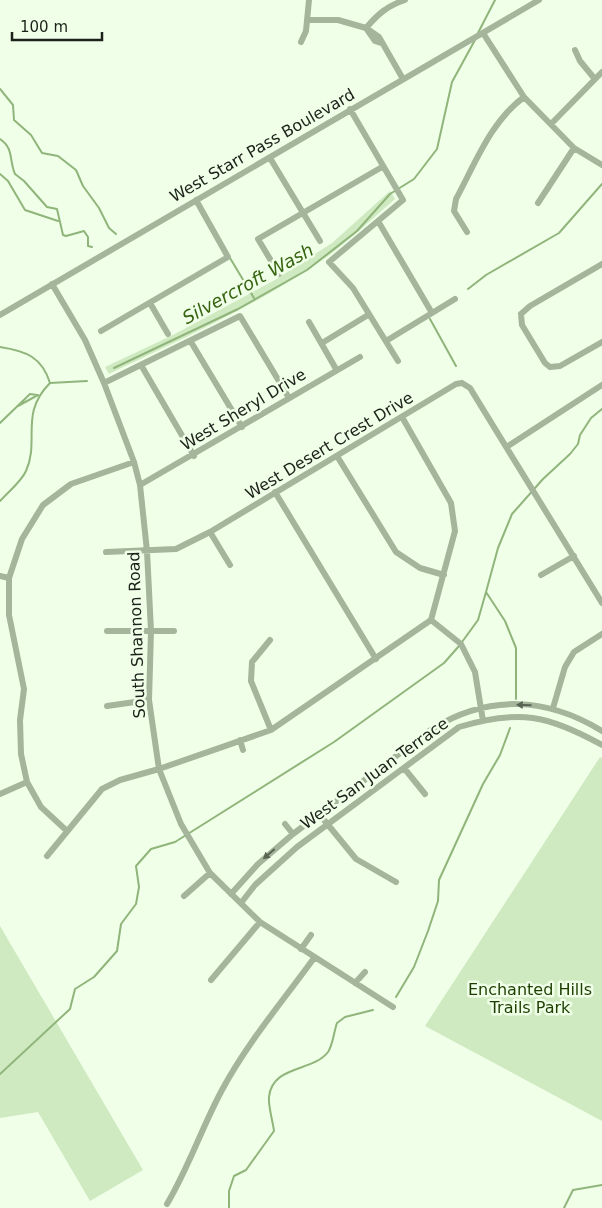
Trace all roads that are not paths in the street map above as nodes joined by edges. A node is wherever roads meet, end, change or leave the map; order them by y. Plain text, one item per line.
1 (309, 0) edge
2 (405, 0) edge
3 (540, 0) edge
4 (307, 20) junction
5 (366, 28) junction
6 (483, 32) junction
7 (301, 42) dead end
8 (575, 50) dead end
9 (602, 72) edge
10 (594, 78) junction
11 (403, 79) junction
12 (524, 97) junction
13 (350, 109) junction
14 (552, 123) junction
15 (574, 148) junction
16 (270, 158) junction
17 (602, 165) edge
18 (382, 167) junction
19 (196, 200) junction
20 (538, 203) dead end
21 (303, 213) junction
22 (378, 221) junction
23 (467, 232) dead end
24 (320, 241) dead end
25 (602, 264) edge
26 (279, 274) dead end
27 (52, 284) junction
28 (455, 300) dead end
29 (150, 303) junction
30 (432, 313) junction
31 (0, 315) edge
32 (368, 315) junction
33 (309, 322) dead end
34 (101, 331) dead end
35 (168, 334) dead end
36 (386, 341) junction
37 (191, 342) junction
38 (602, 342) edge
39 (322, 343) junction
40 (360, 357) dead end
41 (398, 361) dead end
42 (141, 365) junction
43 (336, 369) junction
44 (104, 383) junction
45 (602, 385) edge
46 (290, 398) junction
47 (402, 417) junction
48 (242, 427) junction
49 (508, 446) junction
50 (194, 456) junction
51 (337, 456) junction
52 (134, 462) junction
53 (140, 485) junction
54 (275, 492) junction
55 (210, 532) junction
56 (147, 551) junction
57 (106, 552) dead end
58 (574, 556) junction
59 (230, 565) dead end
60 (444, 575) junction
61 (541, 575) dead end
62 (0, 576) edge
63 (9, 578) junction
64 (602, 603) edge
65 (431, 620) junction
66 (107, 630) dead end
67 (151, 631) junction
68 (174, 631) dead end
69 (602, 634) edge
70 (270, 640) dead end
71 (376, 659) junction
72 (149, 700) junction
73 (107, 706) dead end
74 (482, 707) junction
75 (553, 708) junction
76 (483, 721) junction
77 (271, 730) junction
78 (602, 731) edge
79 (240, 740) junction
80 (602, 745) edge
81 (243, 750) dead end
82 (404, 768) junction
83 (159, 769) junction
84 (27, 782) junction
85 (0, 794) edge
86 (425, 794) dead end
87 (320, 815) junction
88 (285, 824) dead end
89 (328, 825) junction
90 (67, 831) junction
91 (293, 834) junction
92 (47, 856) dead end
93 (210, 873) junction
94 (396, 882) dead end
95 (231, 894) junction
96 (184, 896) dead end
97 (240, 903) junction
98 (260, 922) junction
99 (311, 935) dead end
100 (301, 949) junction
101 (314, 958) junction
102 (365, 972) dead end
103 (212, 980) dead end
104 (355, 983) junction
105 (393, 1007) dead end
106 (167, 1204) dead end

1 - 4 street
2 - 5 street
3 - 6 street, West Starr Pass Boulevard
4 - 5 street
4 - 7 street
5 - 11 street
6 - 11 street, West Starr Pass Boulevard
6 - 12 street
8 - 10 street
9 - 10 street
10 - 14 street
11 - 13 street, West Starr Pass Boulevard
12 - 14 street
12 - 23 street
13 - 16 street, West Starr Pass Boulevard
13 - 18 street
14 - 15 street
15 - 17 street
15 - 20 street
16 - 19 street, West Starr Pass Boulevard
16 - 21 street
18 - 21 street
18 - 22 street
19 - 27 street, West Starr Pass Boulevard
19 - 29 street
21 - 24 street
21 - 26 street
22 - 30 street
22 - 32 street
25 - 38 street
27 - 31 street, West Starr Pass Boulevard
27 - 44 street, South Shannon Road
28 - 30 street
29 - 34 street
29 - 35 street
30 - 36 street
32 - 36 street
32 - 39 street
33 - 39 street
36 - 41 street
37 - 42 street
37 - 46 street
37 - 48 street
39 - 43 street
40 - 43 street, West Sheryl Drive
42 - 44 street
42 - 50 street
43 - 46 street, West Sheryl Drive
44 - 52 street, South Shannon Road
45 - 49 street
46 - 48 street, West Sheryl Drive
47 - 49 street, West Desert Crest Drive
47 - 51 street, West Desert Crest Drive
47 - 60 street
48 - 50 street, West Sheryl Drive
49 - 58 street
50 - 53 street, West Sheryl Drive
51 - 54 street, West Desert Crest Drive
51 - 60 street
52 - 53 street, South Shannon Road
52 - 63 street
53 - 56 street, South Shannon Road
54 - 55 street, West Desert Crest Drive
54 - 71 street
55 - 56 street, West Desert Crest Drive
55 - 59 street
56 - 57 street, West Desert Crest Drive
56 - 67 street, South Shannon Road
58 - 61 street
58 - 64 street
60 - 65 street
62 - 63 street
63 - 84 street
65 - 71 street
65 - 74 street
66 - 67 street
67 - 68 street
67 - 72 street, South Shannon Road
69 - 75 street
70 - 77 street
71 - 77 street
72 - 73 street
72 - 83 street, South Shannon Road
75 -> 74 street, West San Juan Terrace
74 - 76 street
74 - 87 street, West San Juan Terrace
75 - 78 street, West San Juan Terrace
76 - 80 street, West San Juan Terrace
76 - 82 street, West San Juan Terrace
77 - 79 street
79 - 81 street
79 - 83 street
82 - 86 street
82 - 89 street, West San Juan Terrace
83 - 90 street
83 - 93 street, South Shannon Road
84 - 85 street
84 - 90 street
87 - 89 street
87 - 91 street, West San Juan Terrace
88 - 91 street, West San Juan Terrace
89 - 94 street
89 - 97 street, West San Juan Terrace
90 - 92 street
91 -> 95 street, West San Juan Terrace
93 - 95 street, South Shannon Road
93 - 96 street
95 - 97 street, South Shannon Road
97 - 98 street, South Shannon Road
98 - 100 street, South Shannon Road
98 - 103 street
99 - 100 street
100 - 101 street, South Shannon Road
101 - 104 street, South Shannon Road
101 - 106 street
102 - 104 street
104 - 105 street, South Shannon Road

